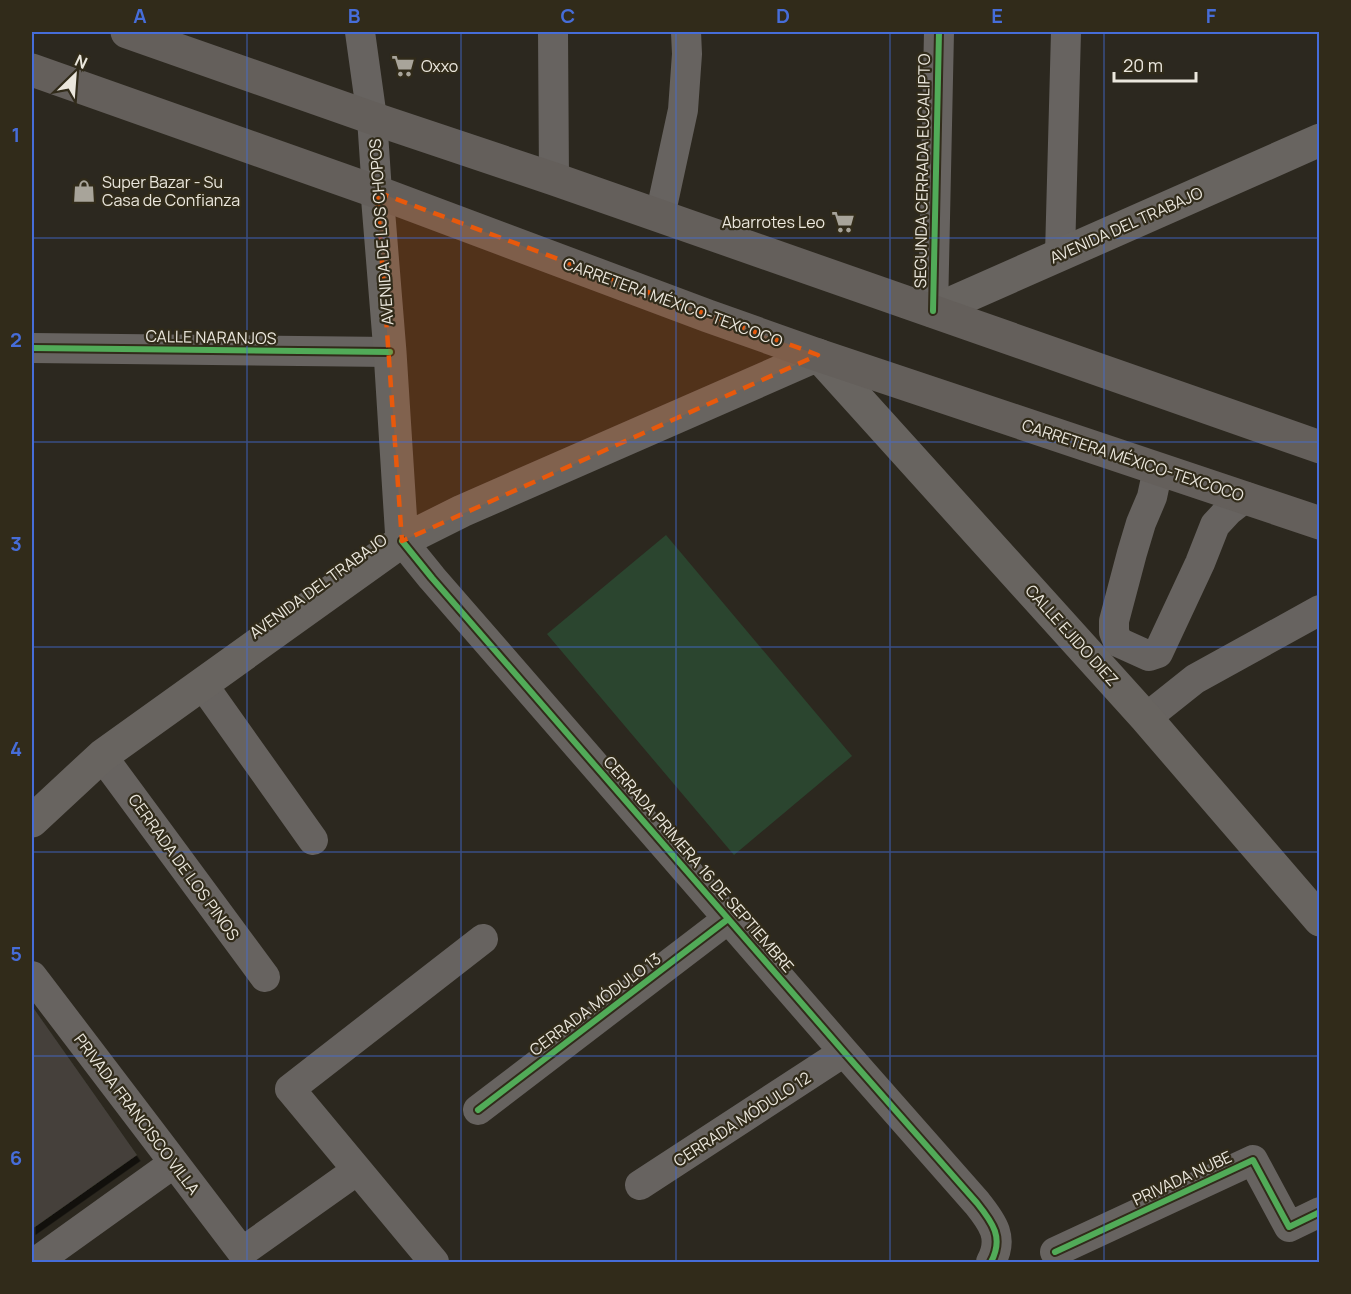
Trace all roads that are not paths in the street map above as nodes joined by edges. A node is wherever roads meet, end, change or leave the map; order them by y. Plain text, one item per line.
1 (127, 32) edge
2 (360, 32) edge
3 (553, 32) edge
4 (686, 32) edge
5 (939, 32) edge
6 (1066, 32) edge
7 (32, 70) edge
8 (372, 118) junction
9 (1320, 140) edge
10 (554, 179) junction
11 (377, 192) junction
12 (660, 216) junction
13 (1060, 254) junction
14 (933, 311) junction
15 (32, 348) edge
16 (390, 352) junction
17 (818, 355) junction
18 (1320, 447) edge
19 (1158, 469) junction
20 (1246, 497) junction
21 (1320, 523) edge
22 (402, 541) junction
23 (1320, 610) edge
24 (203, 685) junction
25 (1146, 718) junction
26 (102, 756) junction
27 (32, 821) edge
28 (313, 840) dead end
29 (728, 919) junction
30 (1320, 920) edge
31 (483, 939) dead end
32 (32, 976) edge
33 (265, 977) dead end
34 (844, 1052) junction
35 (478, 1110) dead end
36 (174, 1163) junction
37 (356, 1171) junction
38 (640, 1185) dead end
39 (1320, 1212) edge
40 (1055, 1252) dead end
41 (36, 1263) edge
42 (434, 1263) edge
43 (991, 1263) edge

1 - 8 highway
2 - 8 street, AVENIDA DE LOS CHOPOS
3 - 10 street
4 - 12 street
5 - 14 street, SEGUNDA CERRADA EUCALIPTO
6 - 13 street
7 - 11 highway, CARRETERA MÉXICO-TEXCOCO
8 - 10 highway
8 - 11 street, AVENIDA DE LOS CHOPOS
9 - 13 main road, AVENIDA DEL TRABAJO
10 - 12 highway
11 - 16 main road, AVENIDA DE LOS CHOPOS
11 - 17 highway, CARRETERA MÉXICO-TEXCOCO
12 - 14 highway
13 - 14 main road, AVENIDA DEL TRABAJO
14 - 18 highway
15 - 16 street, CALLE NARANJOS
16 - 22 main road, AVENIDA DE LOS CHOPOS
17 - 19 highway, CARRETERA MÉXICO-TEXCOCO
17 - 22 main road, AVENIDA DEL TRABAJO
17 - 25 main road, CALLE EJIDO DIEZ
19 - 20 highway, CARRETERA MÉXICO-TEXCOCO
19 - 20 street
20 - 21 highway, CARRETERA MÉXICO-TEXCOCO
22 - 24 main road, AVENIDA DEL TRABAJO
22 - 29 street, CERRADA PRIMERA 16 DE SEPTIEMBRE
23 - 25 street
24 - 26 main road, AVENIDA DEL TRABAJO
24 - 28 street
25 - 30 main road, CALLE EJIDO DIEZ
26 - 27 main road, AVENIDA DEL TRABAJO
26 - 33 street, CERRADA DE LOS PINOS
29 - 34 street, CERRADA PRIMERA 16 DE SEPTIEMBRE
29 - 35 street, CERRADA MÓDULO 13
31 - 37 street
32 - 36 street, PRIVADA FRANCISCO VILLA
34 - 38 street, CERRADA MÓDULO 12
34 - 43 street, CERRADA PRIMERA 16 DE SEPTIEMBRE
36 - 37 street, PRIVADA FRANCISCO VILLA
36 - 41 street
37 - 42 street
39 - 40 street, PRIVADA NUBE

